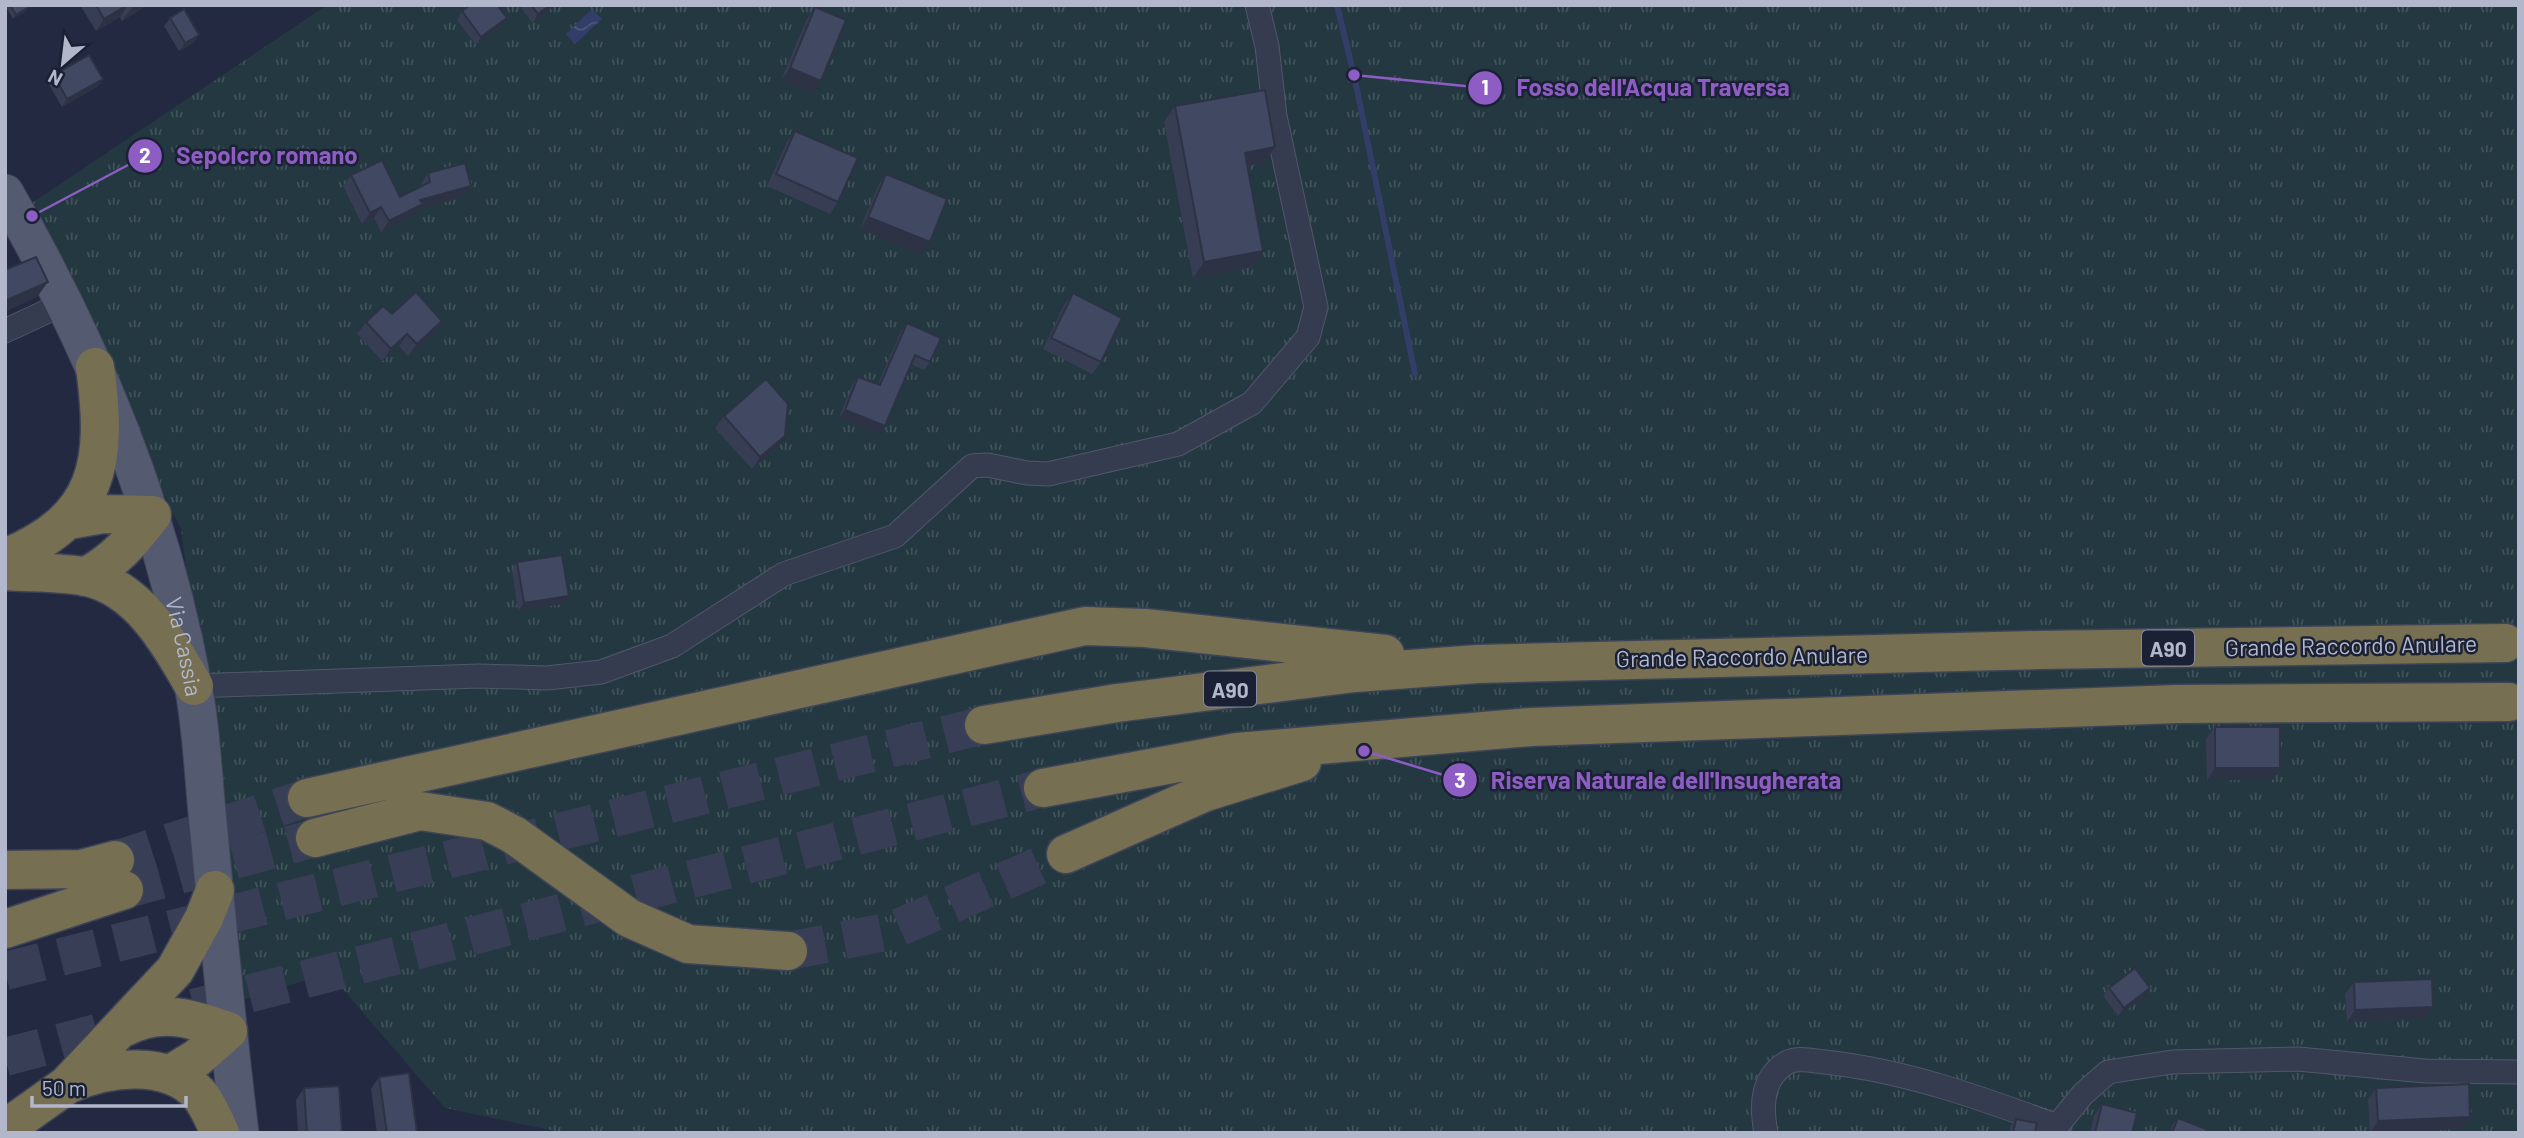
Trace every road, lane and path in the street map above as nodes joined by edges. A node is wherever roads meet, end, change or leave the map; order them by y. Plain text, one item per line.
1 (1257, 5) edge
2 (5, 193) edge
3 (65, 303) junction
4 (5, 331) edge
5 (95, 367) junction
6 (152, 515) junction
7 (69, 520) junction
8 (5, 558) edge
9 (5, 571) edge
10 (85, 577) junction
11 (2505, 643) dead end
12 (1478, 664) junction
13 (194, 686) junction
14 (2509, 702) dead end
15 (984, 725) tunnel mouth
16 (1375, 740) junction
17 (1043, 788) tunnel mouth
18 (307, 798) tunnel mouth
19 (315, 838) tunnel mouth
20 (1066, 854) tunnel mouth
21 (5, 870) edge
22 (215, 890) junction
23 (5, 929) edge
24 (788, 951) tunnel mouth
25 (123, 1028) junction
26 (228, 1031) junction
27 (2519, 1072) edge
28 (171, 1074) junction
29 (67, 1085) junction
30 (5, 1129) edge
31 (220, 1133) edge
32 (240, 1133) edge
33 (1766, 1133) edge

1 - 13 street
2 - 3 main road, Via Cassia
3 - 4 street
3 - 5 main road, Via Cassia
5 - 6 main road, Via Cassia
5 - 7 highway
6 - 7 highway
6 - 10 highway
6 - 13 main road, Via Cassia
7 - 8 highway
9 - 10 highway
10 - 13 highway
11 - 12 highway, Grande Raccordo Anulare / A90
12 - 15 highway, Grande Raccordo Anulare / A90
12 - 18 highway
13 - 22 main road, Via Cassia
14 - 16 highway
16 - 17 highway
16 - 20 highway
19 - 24 highway
21 - 23 highway
22 - 25 highway
22 - 26 main road, Via Cassia
25 - 26 highway
25 - 29 highway
26 - 28 highway
26 - 32 main road, Via Cassia
27 - 33 street
28 - 29 highway
28 - 31 highway
29 - 30 highway

